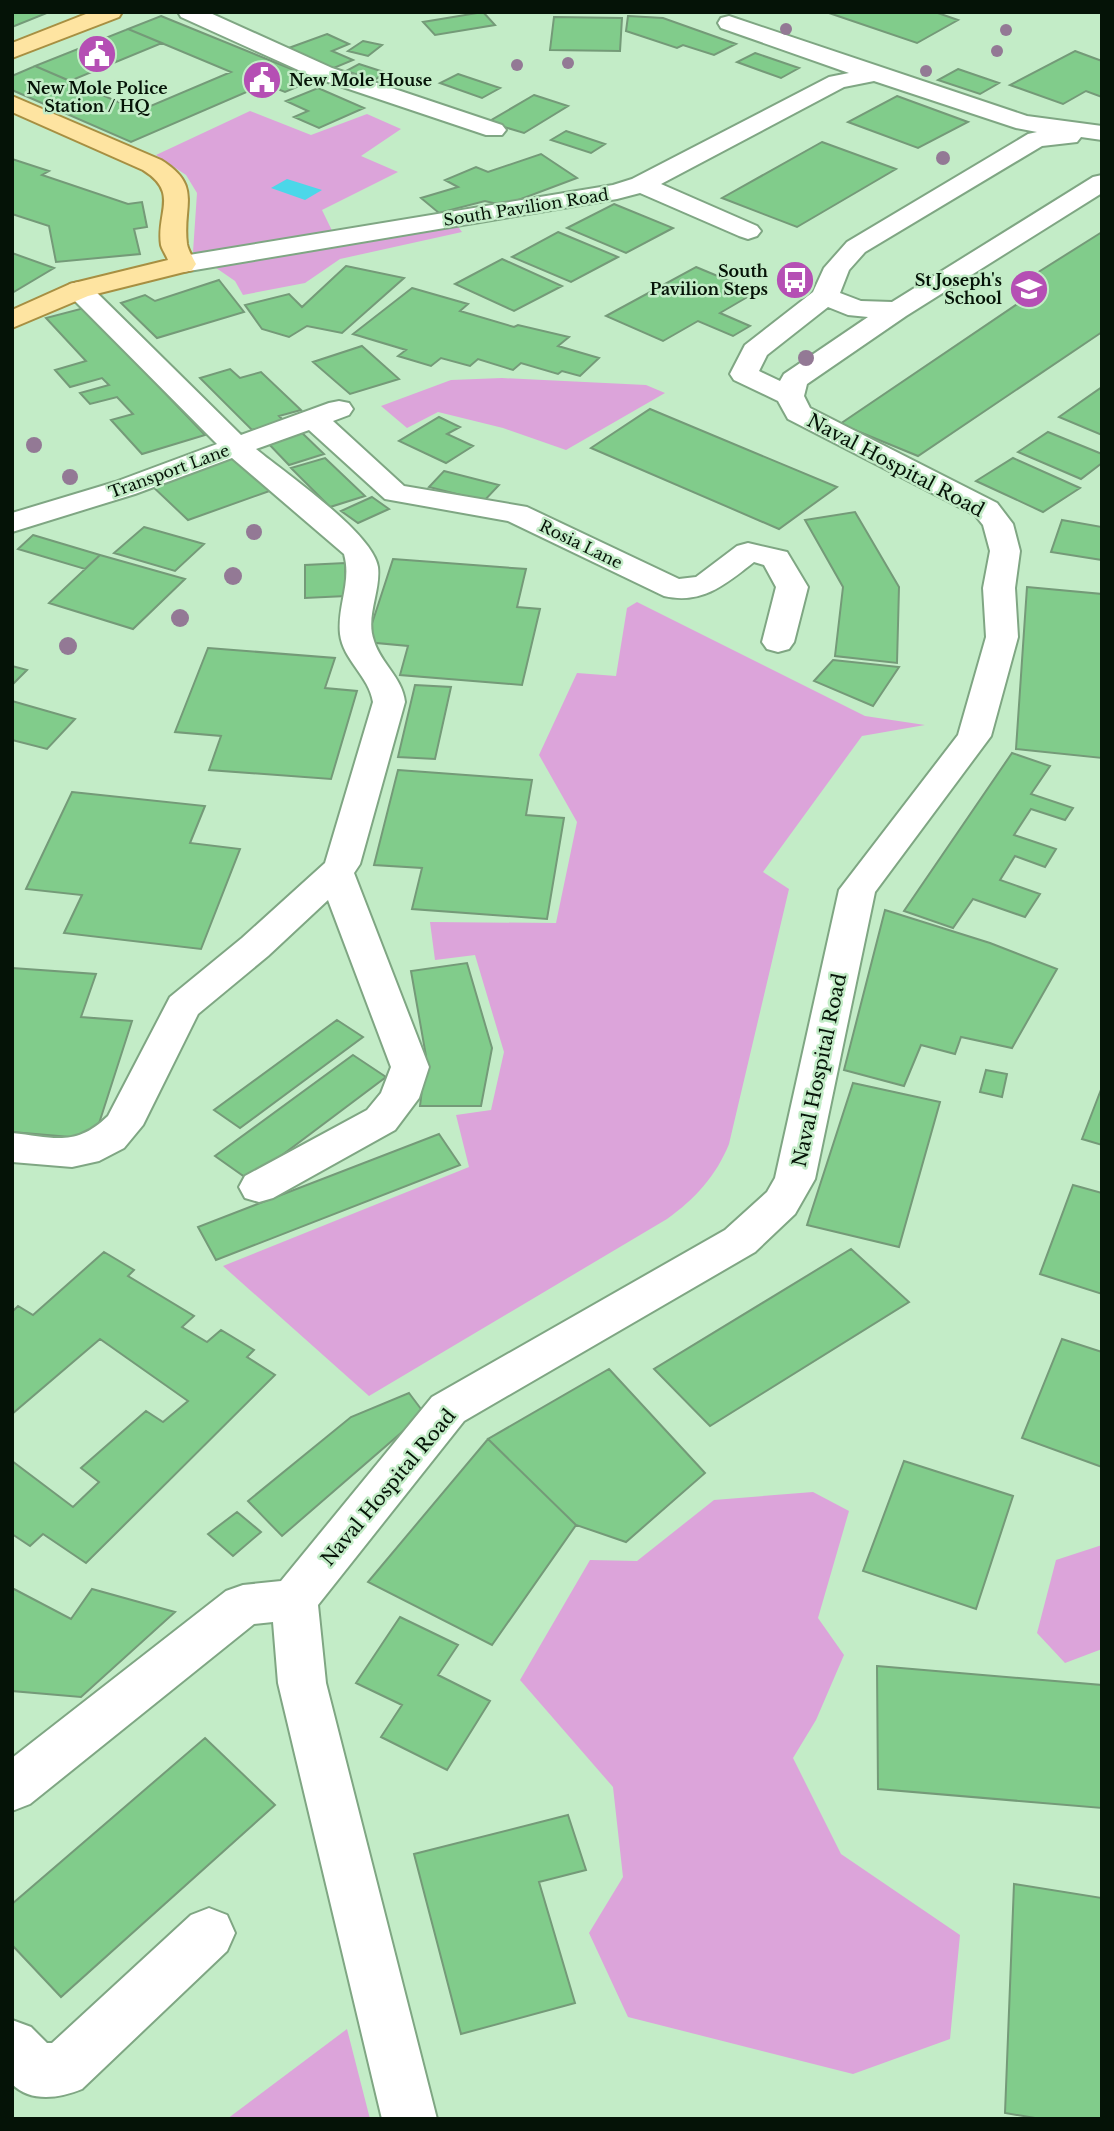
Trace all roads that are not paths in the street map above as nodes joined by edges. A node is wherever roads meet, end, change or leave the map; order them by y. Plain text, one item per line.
1 (189, 12) edge
2 (98, 14) edge
3 (729, 23) dead end
4 (12, 51) edge
5 (875, 74) junction
6 (12, 103) edge
7 (494, 130) dead end
8 (1030, 131) junction
9 (1102, 134) edge
10 (1102, 182) edge
11 (641, 184) junction
12 (748, 230) dead end
13 (183, 264) junction
14 (79, 290) junction
15 (825, 296) junction
16 (897, 310) junction
17 (12, 320) edge
18 (790, 396) junction
19 (236, 447) junction
20 (12, 523) edge
21 (778, 642) dead end
22 (336, 873) junction
23 (12, 1147) edge
24 (260, 1187) dead end
25 (294, 1600) junction
26 (12, 1788) edge
27 (209, 1933) dead end
28 (12, 2046) edge
29 (410, 2119) edge

1 - 7 street
2 - 4 main road
3 - 5 street
5 - 8 street
5 - 11 street, South Pavilion Road
6 - 13 main road
8 - 9 street
8 - 15 street
10 - 16 street, Naval Hospital Road
11 - 12 street
11 - 13 street, South Pavilion Road
13 - 14 main road, South Pavilion Road
14 - 17 main road, South Pavilion Road
14 - 19 street, Transport Lane
15 - 16 street
15 - 18 street
16 - 18 street, Naval Hospital Road
18 - 25 street, Naval Hospital Road
19 - 20 street, Transport Lane
19 - 21 street, Rosia Lane
19 - 22 street
22 - 23 street
22 - 24 street
25 - 26 street
25 - 29 street
27 - 28 street

